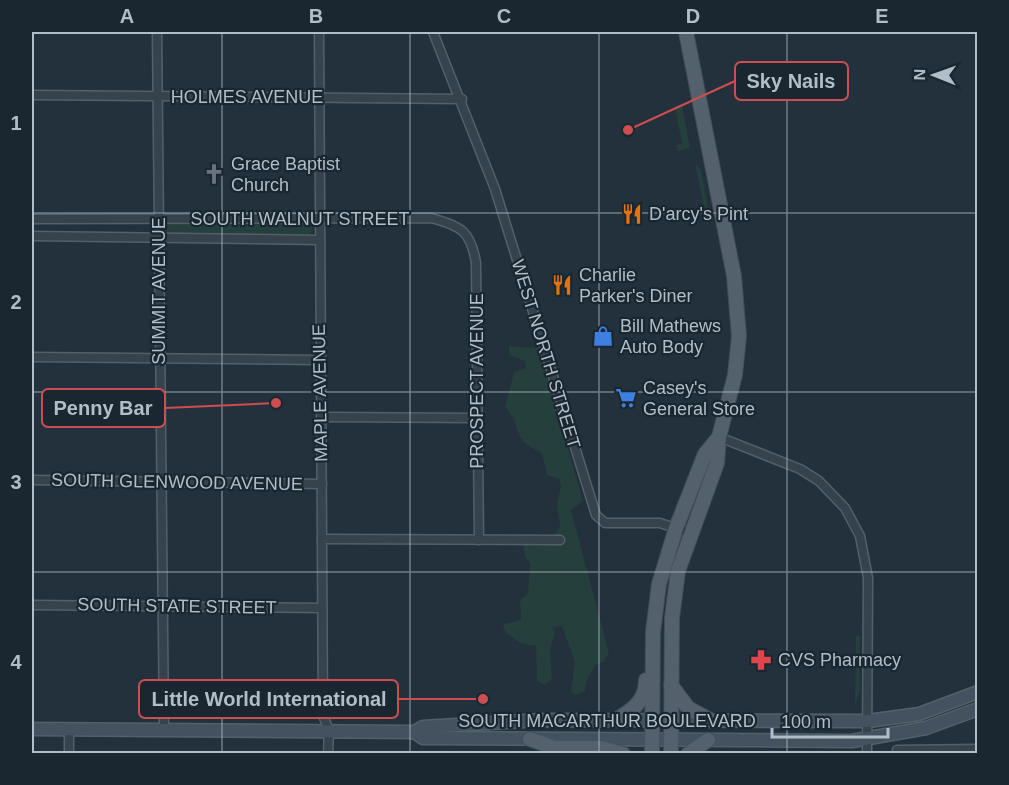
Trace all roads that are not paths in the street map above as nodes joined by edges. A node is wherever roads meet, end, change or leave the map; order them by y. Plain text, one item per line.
1 (157, 32) edge
2 (319, 32) edge
3 (433, 32) edge
4 (686, 32) edge
5 (32, 95) edge
6 (157, 96) junction
7 (320, 97) junction
8 (462, 99) junction
9 (32, 219) edge
10 (159, 219) junction
11 (319, 219) junction
12 (459, 227) joint
13 (32, 236) edge
14 (159, 237) junction
15 (319, 240) junction
16 (32, 357) edge
17 (159, 357) junction
18 (320, 360) junction
19 (321, 417) junction
20 (477, 418) junction
21 (719, 437) junction
22 (32, 480) edge
23 (161, 482) junction
24 (322, 484) junction
25 (676, 528) junction
26 (690, 533) junction
27 (322, 539) junction
28 (479, 540) junction
29 (560, 540) dead end
30 (32, 605) edge
31 (162, 606) junction
32 (322, 608) junction
33 (653, 632) junction
34 (671, 685) junction
35 (978, 692) edge
36 (978, 709) edge
37 (614, 721) junction
38 (652, 721) junction
39 (671, 721) junction
40 (868, 721) junction
41 (712, 722) junction
42 (32, 729) edge
43 (69, 729) junction
44 (164, 730) junction
45 (329, 731) junction
46 (414, 732) junction
47 (530, 739) junction
48 (708, 740) junction
49 (867, 740) junction
50 (652, 747) edge
51 (671, 747) edge
52 (978, 749) edge
53 (897, 750) dead end
54 (69, 753) edge
55 (328, 753) edge
56 (623, 753) edge
57 (688, 753) edge
58 (867, 753) edge

1 - 6 street, SUMMIT AVENUE
2 - 7 street, MAPLE AVENUE
3 - 8 street, WEST NORTH STREET
4 - 21 main road
5 - 6 street, HOLMES AVENUE
6 - 7 street, HOLMES AVENUE
6 - 10 street, SUMMIT AVENUE
7 - 8 street, HOLMES AVENUE
7 - 11 street, MAPLE AVENUE
8 - 25 street, WEST NORTH STREET
9 - 10 street, SOUTH WALNUT STREET
10 - 11 street, SOUTH WALNUT STREET
10 - 14 street, SUMMIT AVENUE
11 - 12 street, SOUTH WALNUT STREET
11 - 15 street, MAPLE AVENUE
12 - 20 street, PROSPECT AVENUE
13 - 14 street, SOUTH WALNUT STREET
14 - 15 street, SOUTH WALNUT STREET
14 - 17 street, SUMMIT AVENUE
15 - 18 street, MAPLE AVENUE
16 - 17 street
17 - 18 street
17 - 23 street, SUMMIT AVENUE
18 - 19 street, MAPLE AVENUE
19 - 20 street
19 - 24 street, MAPLE AVENUE
20 - 28 street, PROSPECT AVENUE
21 - 25 main road
21 - 26 main road
21 - 40 street
22 - 23 street, SOUTH GLENWOOD AVENUE
23 - 24 street, SOUTH GLENWOOD AVENUE
23 - 31 street, SUMMIT AVENUE
24 - 27 street, MAPLE AVENUE
25 - 26 street, WEST NORTH STREET
25 - 33 main road
26 - 34 main road
27 - 28 street
27 - 32 street, MAPLE AVENUE
28 - 29 street
30 - 31 street, SOUTH STATE STREET
31 - 32 street, SOUTH STATE STREET
31 - 44 street, SUMMIT AVENUE
32 - 45 street, MAPLE AVENUE
33 - 37 main road
33 - 38 main road
34 - 39 main road
34 - 41 main road
35 - 40 main road, SOUTH MACARTHUR BOULEVARD
36 - 49 main road, SOUTH MACARTHUR BOULEVARD
37 - 38 main road, SOUTH MACARTHUR BOULEVARD
37 - 46 main road, SOUTH MACARTHUR BOULEVARD
38 - 39 main road, SOUTH MACARTHUR BOULEVARD
38 - 50 main road
39 - 41 main road, SOUTH MACARTHUR BOULEVARD
39 - 51 main road
40 - 41 main road, SOUTH MACARTHUR BOULEVARD
40 - 49 street
42 - 43 main road, SOUTH MACARTHUR BOULEVARD
43 - 44 main road, SOUTH MACARTHUR BOULEVARD
43 - 54 street
44 - 45 main road, SOUTH MACARTHUR BOULEVARD
45 - 46 main road, SOUTH MACARTHUR BOULEVARD
45 - 55 street, MAPLE AVENUE
46 - 47 main road, SOUTH MACARTHUR BOULEVARD
47 - 50 main road, SOUTH MACARTHUR BOULEVARD
47 - 56 main road
48 - 49 main road, SOUTH MACARTHUR BOULEVARD
48 - 51 main road, SOUTH MACARTHUR BOULEVARD
48 - 57 main road
49 - 58 street
50 - 51 main road, SOUTH MACARTHUR BOULEVARD
52 - 53 street

